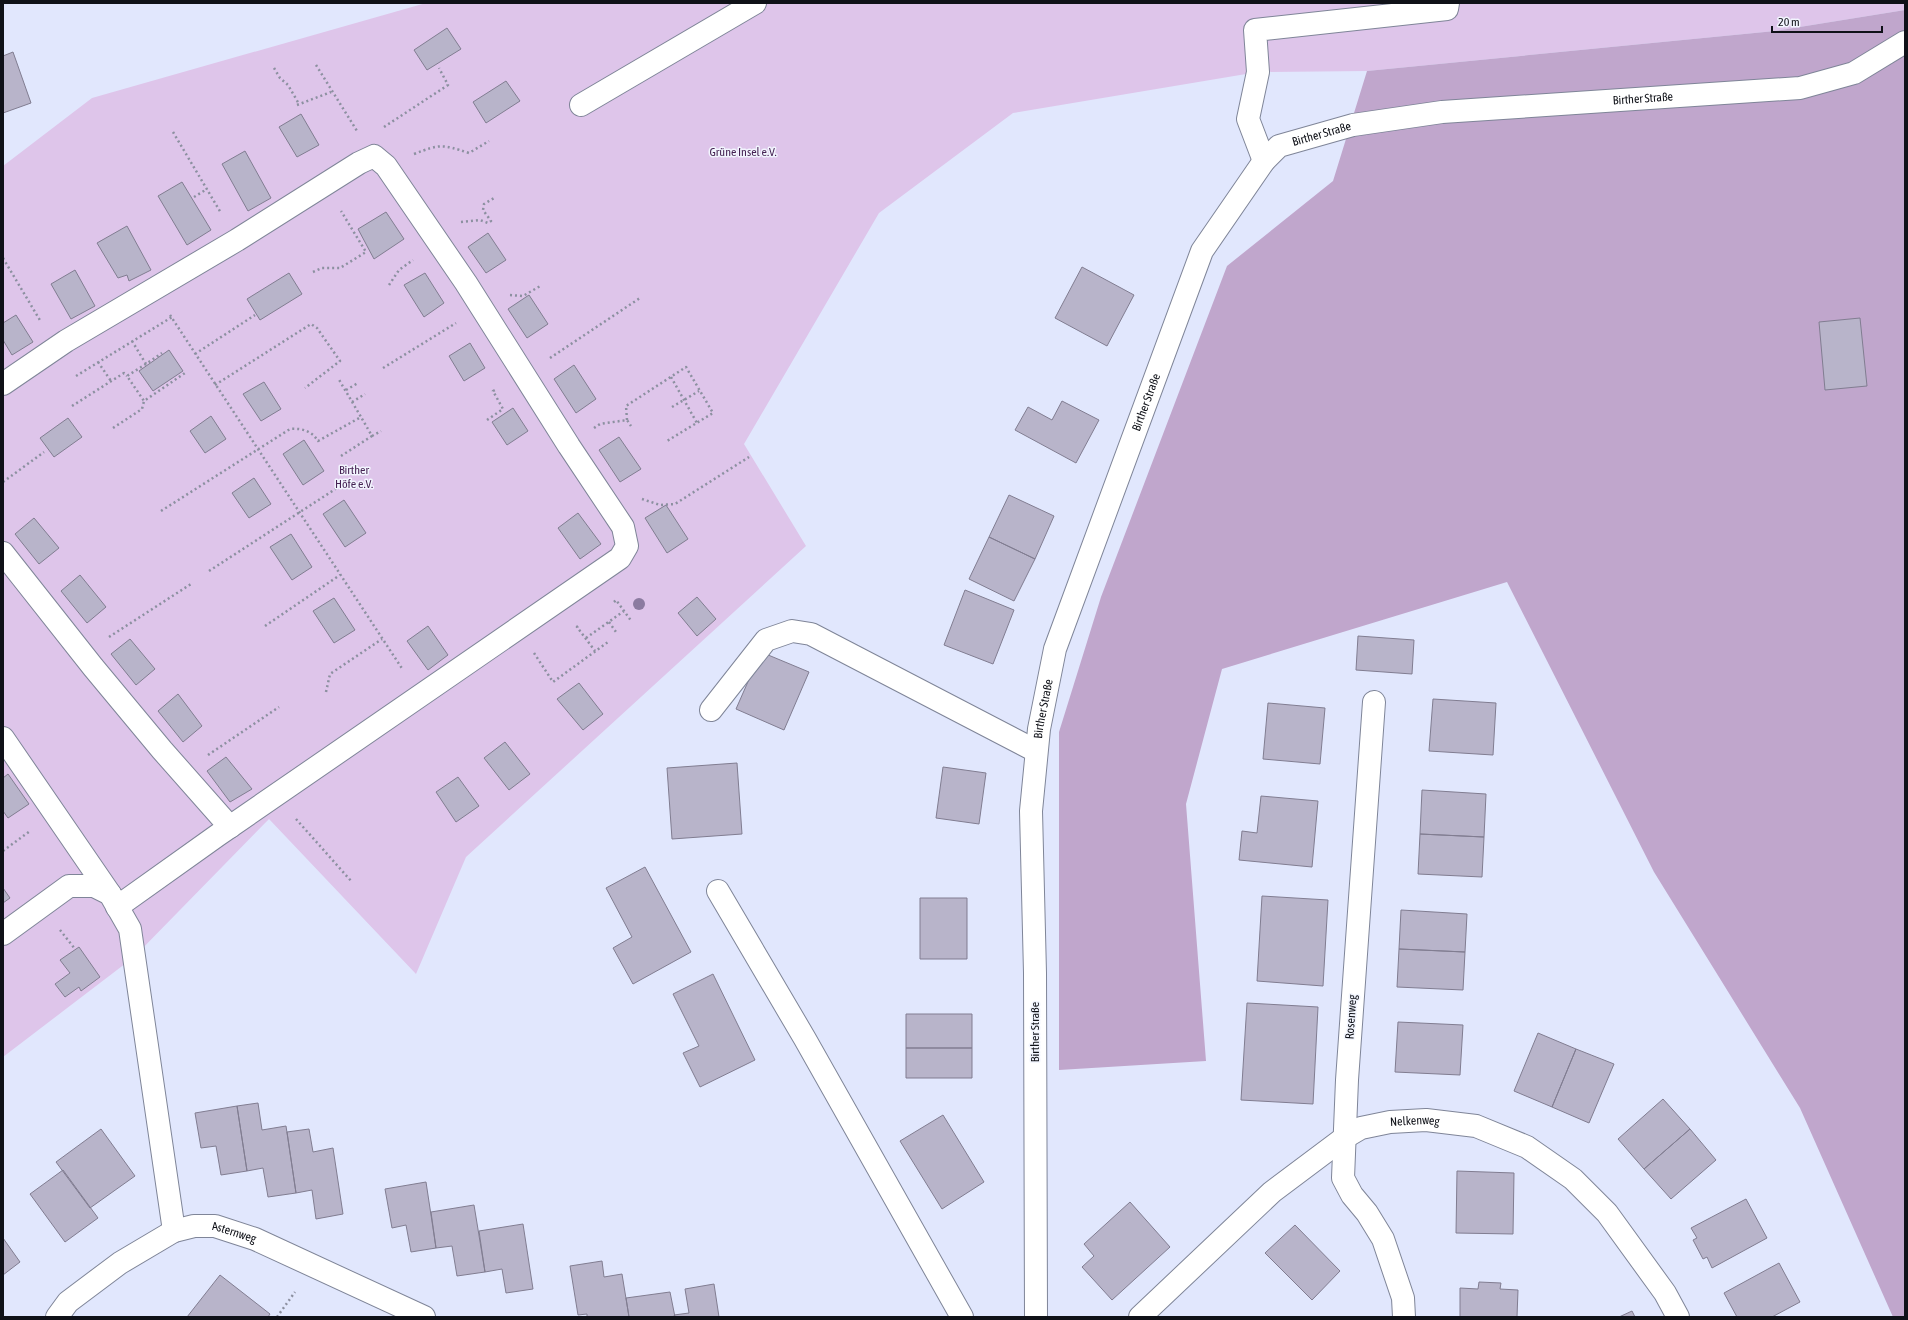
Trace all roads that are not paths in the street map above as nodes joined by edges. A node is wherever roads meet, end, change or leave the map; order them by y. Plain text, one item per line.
1 (755, 3) edge
2 (1448, 3) edge
3 (1905, 42) edge
4 (581, 105) dead end
5 (1264, 161) junction
6 (3, 384) edge
7 (3, 553) edge
8 (1374, 702) dead end
9 (711, 710) dead end
10 (3, 738) edge
11 (1036, 750) junction
12 (230, 827) junction
13 (718, 892) dead end
14 (114, 901) junction
15 (3, 934) edge
16 (1344, 1138) junction
17 (174, 1231) junction
18 (57, 1317) edge
19 (424, 1317) edge
20 (962, 1317) edge
21 (1036, 1317) edge
22 (1140, 1317) edge
23 (1404, 1317) edge
24 (1678, 1317) edge

1 - 4 street
2 - 5 street
3 - 5 street, Birther Straße
5 - 11 street, Birther Straße
6 - 12 street
7 - 12 street
8 - 16 street, Rosenweg
9 - 11 street
10 - 14 street
11 - 21 street, Birther Straße
12 - 14 street
13 - 20 street
14 - 15 street
14 - 17 street
16 - 22 street, Nelkenweg
16 - 23 street, Rosenweg
16 - 24 street, Nelkenweg
17 - 18 street, Asternweg
17 - 19 street, Asternweg

